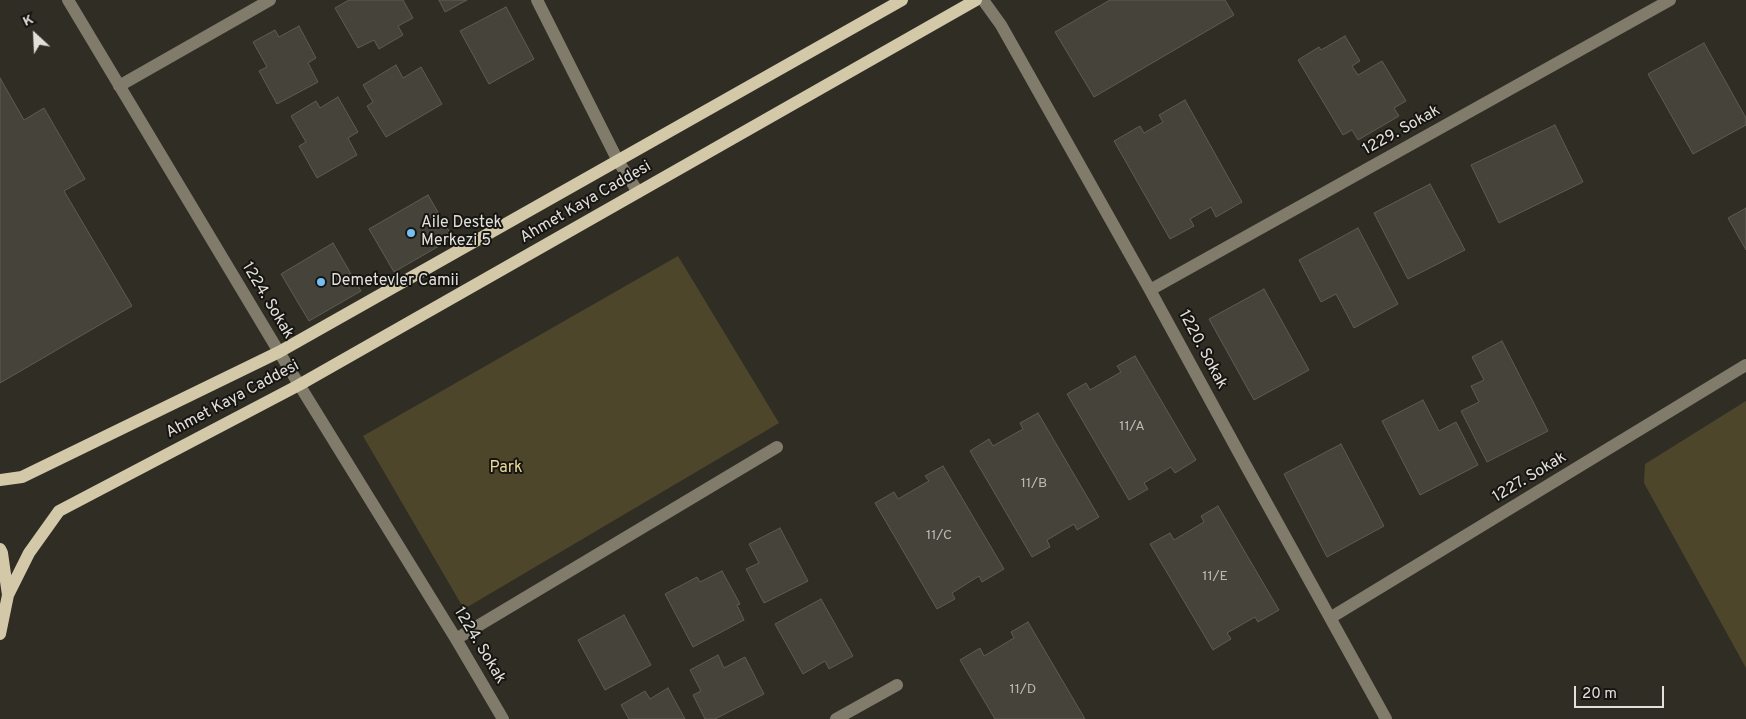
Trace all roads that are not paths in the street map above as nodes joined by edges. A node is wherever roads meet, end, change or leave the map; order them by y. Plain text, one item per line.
1 (68, 0) edge
2 (270, 0) edge
3 (537, 0) edge
4 (902, 0) edge
5 (976, 0) edge
6 (983, 0) edge
7 (1670, 0) edge
8 (119, 86) junction
9 (618, 161) junction
10 (638, 192) junction
11 (1150, 290) junction
12 (279, 352) junction
13 (1746, 364) edge
14 (299, 385) junction
15 (777, 447) dead end
16 (0, 480) edge
17 (0, 549) edge
18 (8, 595) junction
19 (1330, 618) junction
20 (0, 634) edge
21 (456, 639) junction
22 (897, 685) dead end
23 (503, 719) edge
24 (836, 719) edge
25 (1386, 719) edge

1 - 8 street, 1224. Sokak
2 - 8 street
3 - 9 street
4 - 9 main road, Ahmet Kaya Caddesi
5 - 10 main road, Ahmet Kaya Caddesi
6 - 11 street, 1220. Sokak
7 - 11 street, 1229. Sokak
8 - 12 street, 1224. Sokak
9 - 10 street
9 - 12 main road, Ahmet Kaya Caddesi
10 - 14 main road, Ahmet Kaya Caddesi
11 - 19 street, 1220. Sokak
12 - 14 street, 1224. Sokak
12 - 16 main road, Ahmet Kaya Caddesi
13 - 19 street, 1227. Sokak
14 - 18 main road, Ahmet Kaya Caddesi
14 - 21 street, 1224. Sokak
15 - 21 street
17 - 18 main road
18 - 20 main road
19 - 25 street, 1220. Sokak
21 - 23 street, 1224. Sokak
22 - 24 street

